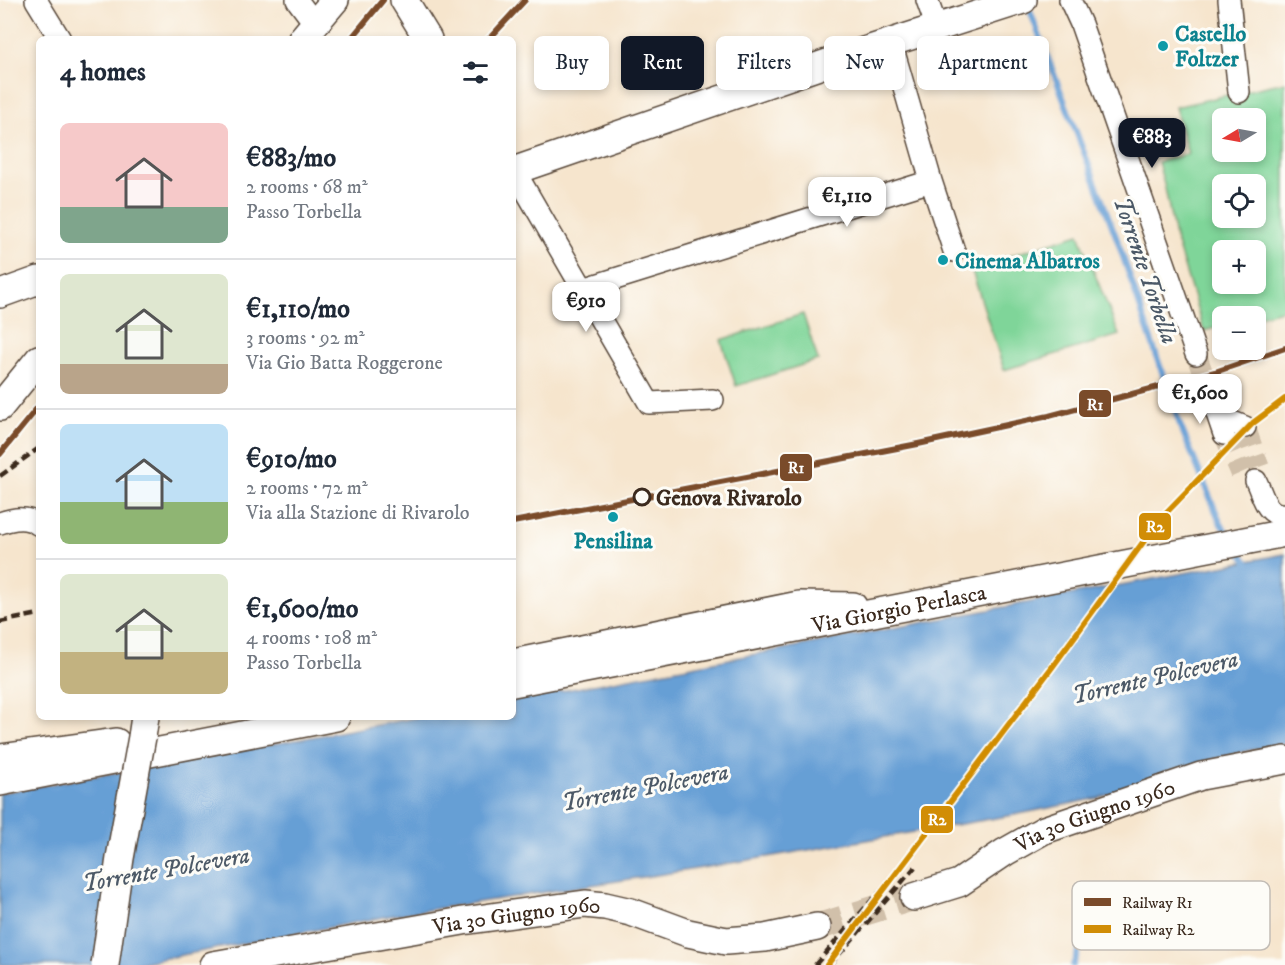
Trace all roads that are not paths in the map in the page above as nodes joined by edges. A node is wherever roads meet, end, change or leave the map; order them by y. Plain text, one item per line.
1 (36, 0) edge
2 (297, 0) edge
3 (335, 0) edge
4 (404, 0) edge
5 (927, 0) edge
6 (1070, 0) edge
7 (1229, 0) edge
8 (1014, 3) edge
9 (937, 28) junction
10 (308, 32) edge
11 (58, 36) edge
12 (426, 36) edge
13 (905, 38) edge
14 (824, 65) edge
15 (905, 89) edge
16 (1239, 92) dead end
17 (516, 161) edge
18 (516, 170) edge
19 (932, 181) junction
20 (954, 251) dead end
21 (36, 281) edge
22 (583, 289) junction
23 (0, 294) edge
24 (1197, 354) tunnel mouth
25 (36, 363) edge
26 (713, 400) dead end
27 (0, 407) edge
28 (1219, 418) dead end
29 (1245, 427) dead end
30 (1252, 474) tunnel mouth
31 (1285, 514) edge
32 (0, 523) edge
33 (36, 523) edge
34 (1273, 535) edge
35 (905, 608) junction
36 (516, 662) edge
37 (516, 682) edge
38 (213, 720) edge
39 (320, 720) edge
40 (143, 727) edge
41 (0, 758) edge
42 (1285, 760) edge
43 (0, 782) edge
44 (914, 897) tunnel mouth
45 (817, 927) tunnel mouth
46 (105, 965) edge
47 (213, 965) edge

1 - 11 street
2 - 10 street
3 - 10 main road
4 - 12 main road
5 - 9 street
6 - 24 street
7 - 16 street
8 - 9 main road
9 - 13 main road
14 - 17 main road
15 - 19 street
18 - 22 street
19 - 20 street
19 - 22 street
21 - 23 main road
22 - 26 street
25 - 27 main road
28 - 29 street
30 - 31 street
32 - 33 street
34 - 35 main road, Via Giorgio Perlasca
35 - 36 main road
35 - 37 main road, Via Giorgio Perlasca
38 - 40 main road
39 - 43 main road
40 - 41 main road
40 - 46 main road, bridge
42 - 44 main road, Via 30 Giugno 1960
45 - 47 main road, Via 30 Giugno 1960

